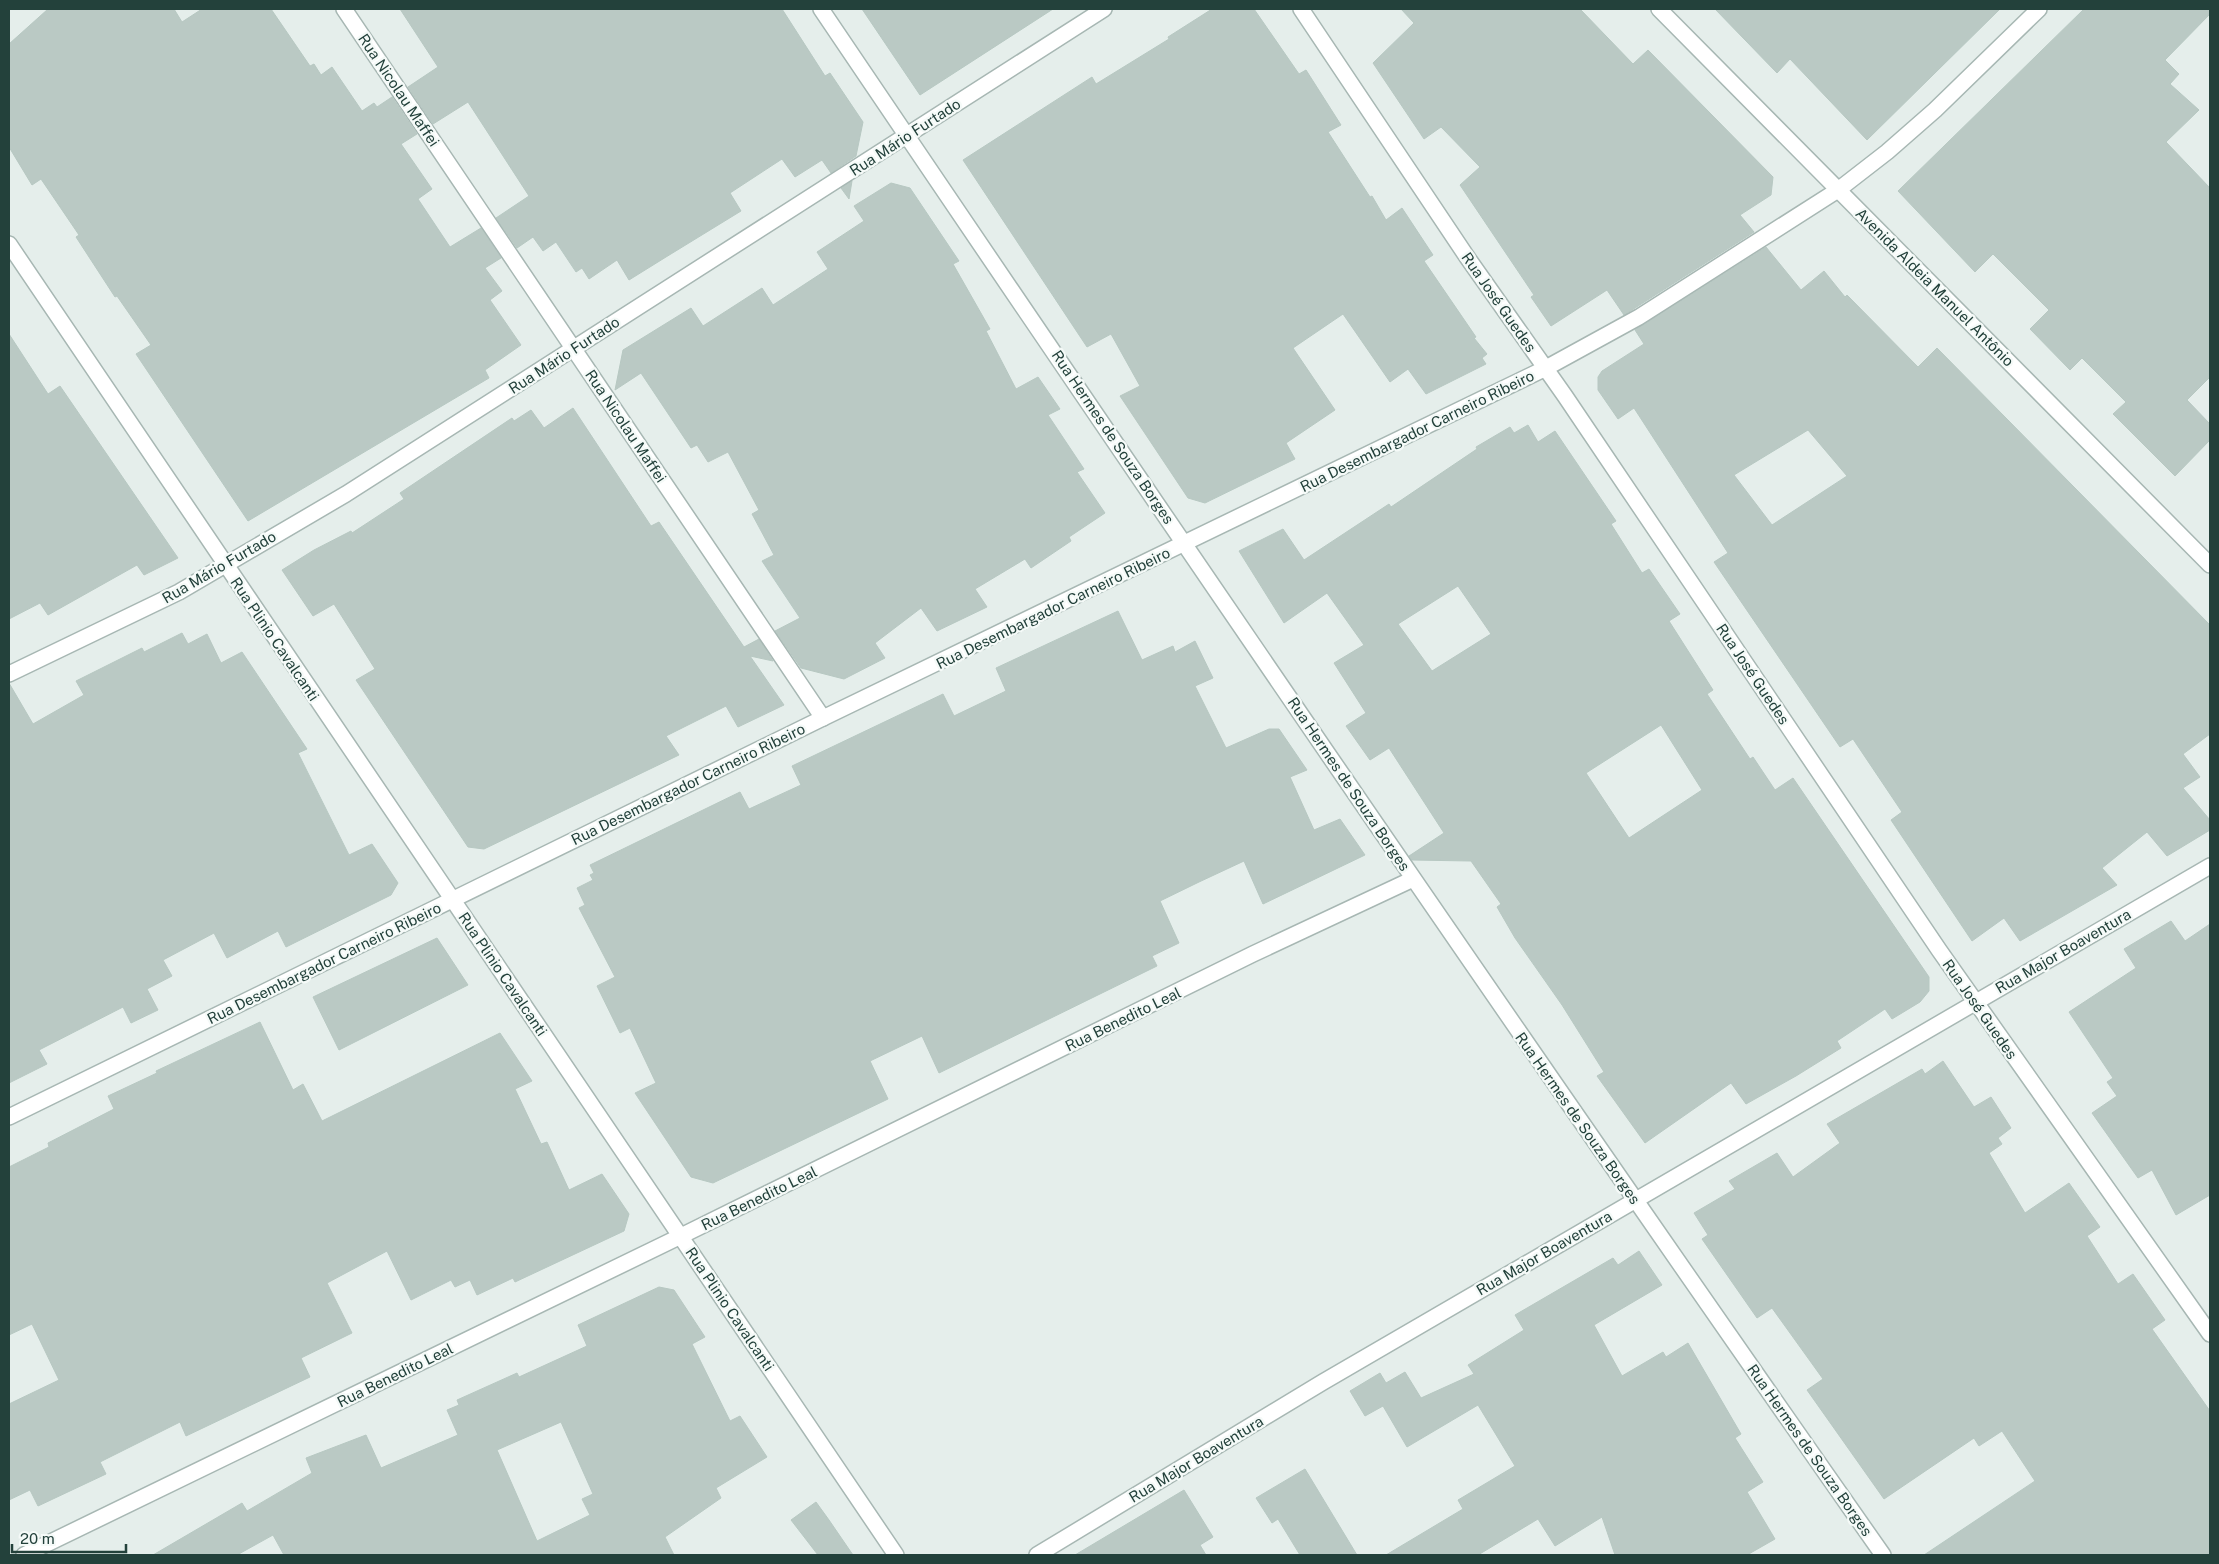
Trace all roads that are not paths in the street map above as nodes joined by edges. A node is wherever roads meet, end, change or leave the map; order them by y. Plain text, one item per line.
1 (344, 9) edge
2 (821, 9) edge
3 (1104, 9) edge
4 (1301, 9) edge
5 (1659, 9) edge
6 (2039, 9) edge
7 (907, 136) junction
8 (1838, 190) junction
9 (9, 244) edge
10 (574, 349) junction
11 (1546, 368) junction
12 (1185, 544) junction
13 (224, 565) junction
14 (2210, 566) edge
15 (9, 674) edge
16 (823, 718) junction
17 (2210, 866) edge
18 (1413, 879) junction
19 (452, 900) junction
20 (1975, 1002) junction
21 (9, 1117) edge
22 (1635, 1201) junction
23 (682, 1236) junction
24 (2210, 1334) edge
25 (24, 1555) edge
26 (896, 1555) edge
27 (1037, 1555) edge
28 (1883, 1555) edge

1 - 10 street, Rua Nicolau Maffei
2 - 7 street, Rua Hermes de Souza Borges
3 - 7 street, Rua Mário Furtado
4 - 11 street, Rua José Guedes
5 - 8 street, Avenida Aldeia Manuel Antônio
6 - 8 street, Rua Desembargador Carneiro Ribeiro
7 - 10 street, Rua Mário Furtado
7 - 12 street, Rua Hermes de Souza Borges
8 - 11 street, Rua Desembargador Carneiro Ribeiro
8 - 14 street, Avenida Aldeia Manuel Antônio
9 - 13 street, Rua Plinio Cavalcanti
10 - 13 street, Rua Mário Furtado
10 - 16 street, Rua Nicolau Maffei
11 - 12 street, Rua Desembargador Carneiro Ribeiro
11 - 20 street, Rua José Guedes
12 - 16 street, Rua Desembargador Carneiro Ribeiro
12 - 18 street, Rua Hermes de Souza Borges
13 - 15 street, Rua Mário Furtado
13 - 19 street, Rua Plinio Cavalcanti
16 - 19 street, Rua Desembargador Carneiro Ribeiro
17 - 20 street, Rua Major Boaventura
18 - 22 street, Rua Hermes de Souza Borges
18 - 23 street, Rua Benedito Leal
19 - 21 street, Rua Desembargador Carneiro Ribeiro
19 - 23 street, Rua Plinio Cavalcanti
20 - 22 street, Rua Major Boaventura
20 - 24 street, Rua José Guedes
22 - 27 street, Rua Major Boaventura
22 - 28 street, Rua Hermes de Souza Borges
23 - 25 street, Rua Benedito Leal
23 - 26 street, Rua Plinio Cavalcanti

